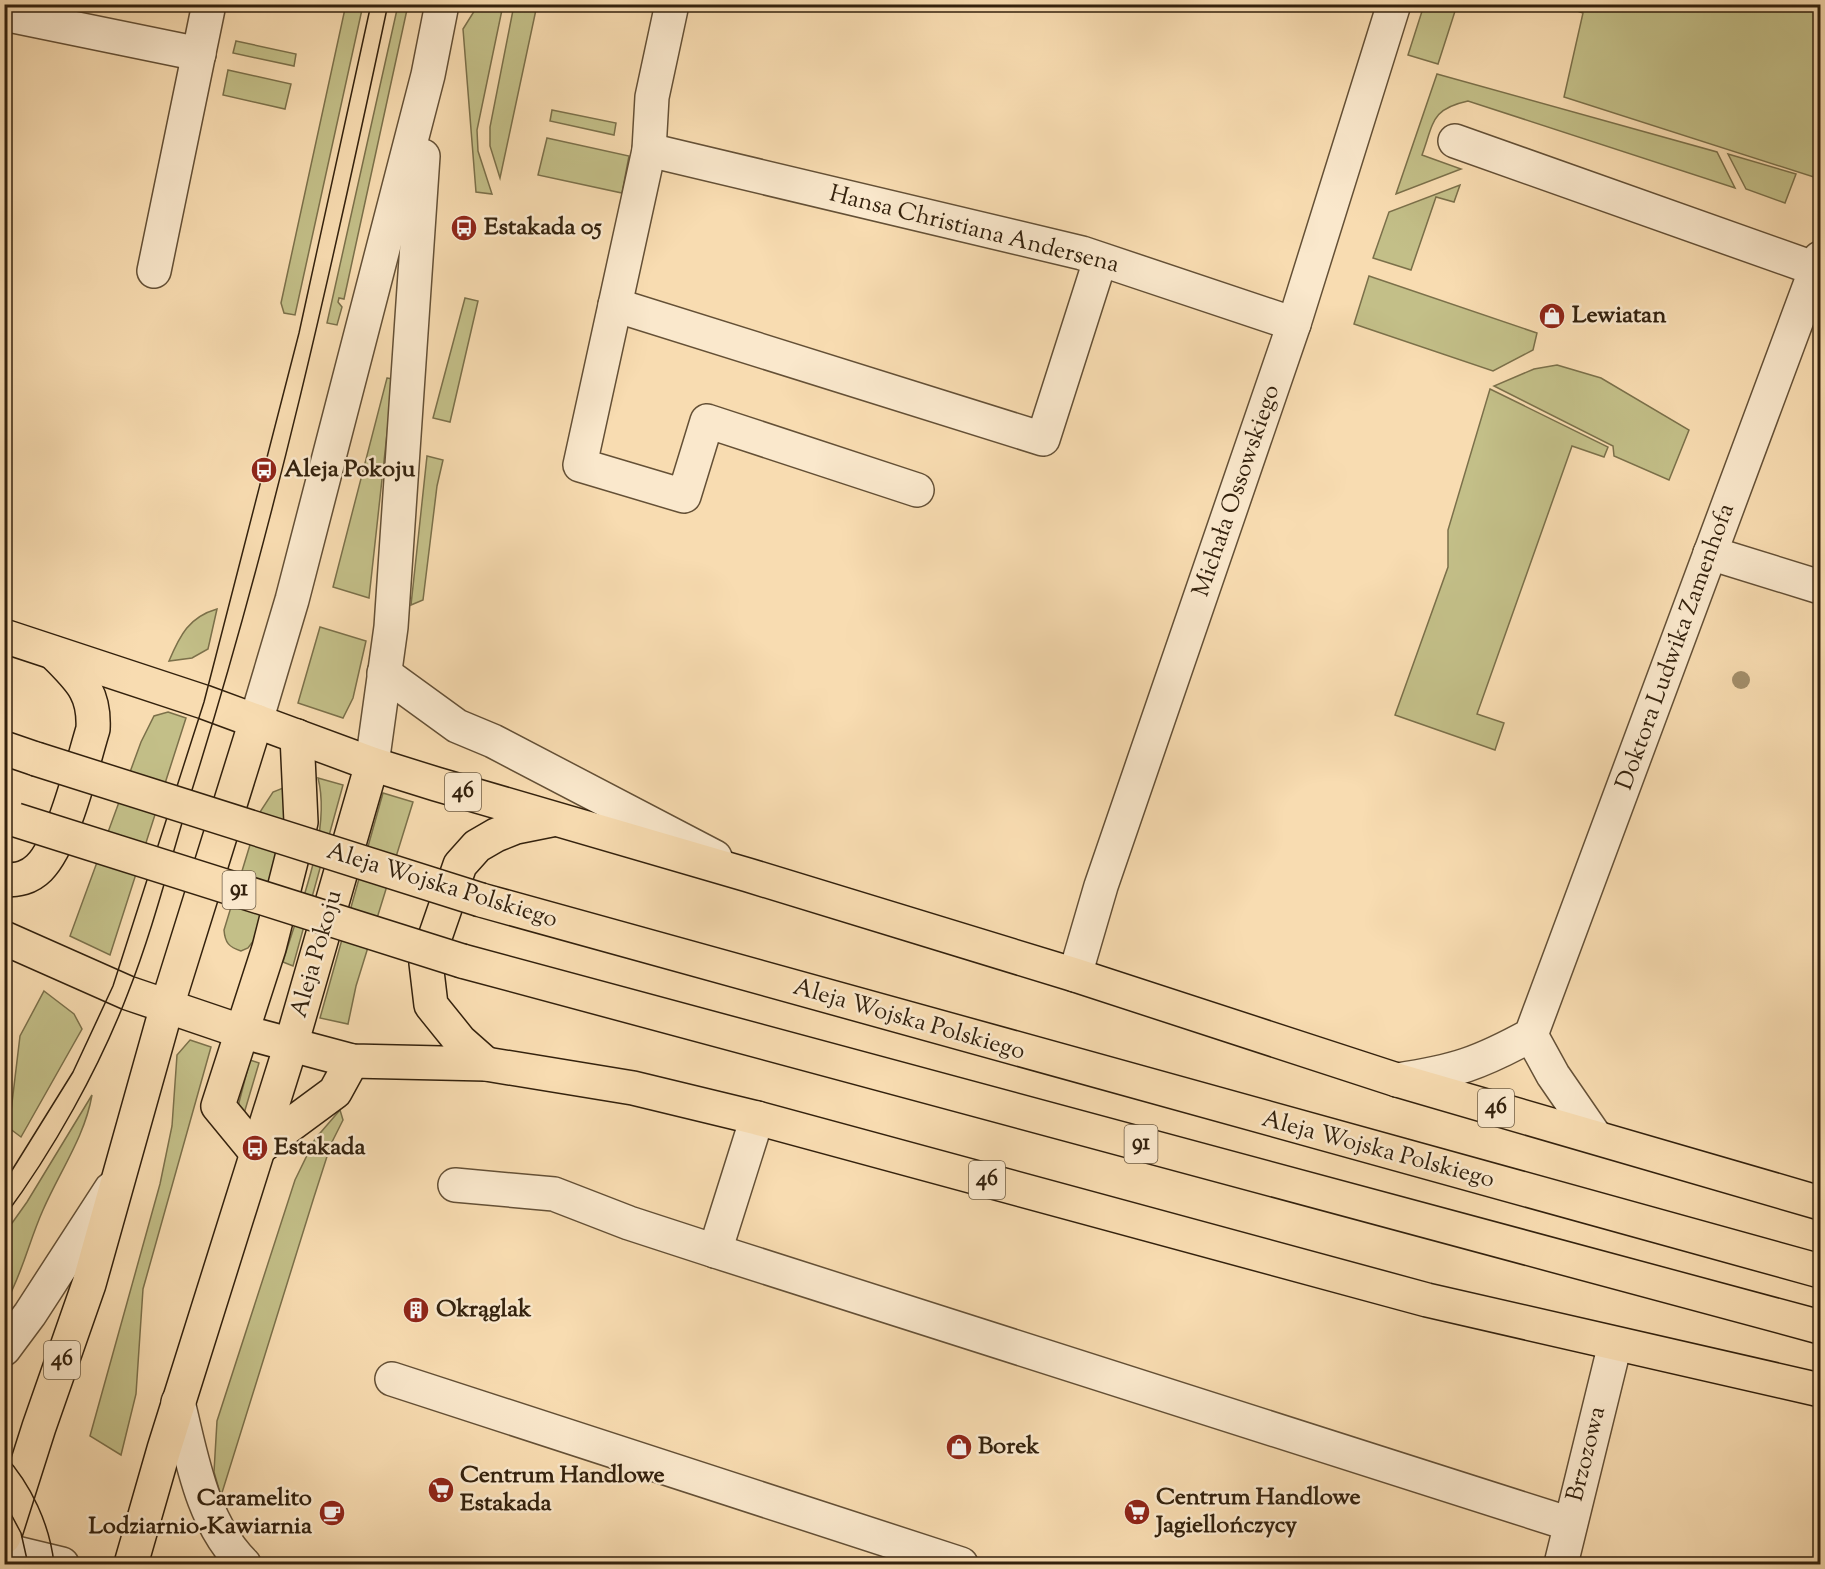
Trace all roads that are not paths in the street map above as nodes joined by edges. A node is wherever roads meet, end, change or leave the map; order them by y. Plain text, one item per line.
1 (209, 4) edge
2 (442, 4) edge
3 (672, 4) edge
4 (1394, 4) edge
5 (4, 14) edge
6 (199, 54) junction
7 (428, 75) junction
8 (1455, 141) dead end
9 (649, 150) junction
10 (1096, 270) dead end
11 (154, 271) dead end
12 (1817, 274) edge
13 (615, 305) junction
14 (1294, 324) junction
15 (917, 490) dead end
16 (1710, 553) junction
17 (1821, 587) edge
18 (4, 636) edge
19 (52, 651) junction
20 (384, 673) junction
21 (256, 721) junction
22 (297, 736) junction
23 (4, 748) edge
24 (372, 764) junction
25 (10, 818) edge
26 (553, 820) junction
27 (748, 875) junction
28 (4, 880) edge
29 (4, 938) edge
30 (1075, 975) junction
31 (167, 1006) junction
32 (240, 1031) junction
33 (1531, 1035) junction
34 (291, 1045) junction
35 (352, 1061) junction
36 (486, 1064) junction
37 (1397, 1080) junction
38 (757, 1118) junction
39 (1595, 1136) junction
40 (255, 1151) junction
41 (116, 1182) junction
42 (455, 1185) dead end
43 (1821, 1203) edge
44 (715, 1251) junction
45 (1821, 1270) edge
46 (1821, 1327) edge
47 (1615, 1344) junction
48 (4, 1349) edge
49 (392, 1379) dead end
50 (1821, 1390) edge
51 (178, 1402) junction
52 (1570, 1524) junction
53 (4, 1538) edge
54 (4, 1550) edge
55 (62, 1564) edge
56 (131, 1564) edge
57 (244, 1564) edge
58 (961, 1564) edge
59 (1561, 1564) edge

1 - 6 street
2 - 7 street, Aleja Pokoju
3 - 9 street
4 - 14 street, Michała Ossowskiego
5 - 6 street
6 - 11 street
7 - 20 street, Aleja Pokoju
7 - 21 street, Aleja Pokoju
8 - 12 street
9 - 13 street
9 - 14 street, Hansa Christiana Andersena
10 - 13 street
12 - 16 street, Doktora Ludwika Zamenhofa
13 - 15 street
14 - 30 street, Michała Ossowskiego
16 - 17 street
16 - 33 street, Doktora Ludwika Zamenhofa
18 - 19 main road
19 - 21 main road
19 - 28 main road
20 - 24 street, Aleja Pokoju
20 - 27 street
21 - 22 main road, 46
21 - 31 main road, Aleja Pokoju / 46
22 - 24 main road, 46
22 - 32 main road
23 - 45 main road, Aleja Wojska Polskiego / 91, bridge
24 - 26 main road, 46
24 - 34 main road, Aleja Pokoju
25 - 46 main road, 91, bridge
26 - 27 main road, 46
26 - 36 main road
27 - 30 main road, 46
29 - 31 main road
30 - 37 main road, 46
31 - 32 main road
31 - 41 main road, Aleja Pokoju / 46
32 - 34 main road
32 - 40 main road
33 - 37 street
33 - 39 street
34 - 35 main road
34 - 40 main road, Aleja Pokoju
35 - 36 main road, 46
35 - 40 main road
36 - 38 main road, 46
37 - 39 main road, 46
38 - 44 street
38 - 47 main road, 46
39 - 43 main road
40 - 51 main road, Aleja Pokoju
41 - 48 street
41 - 53 main road, Aleja Pokoju / 46
42 - 44 street
44 - 52 street
47 - 50 main road
47 - 52 street, Brzozowa
49 - 58 street
51 - 56 main road, Aleja Pokoju
51 - 57 street
52 - 59 street, Brzozowa
54 - 55 street

